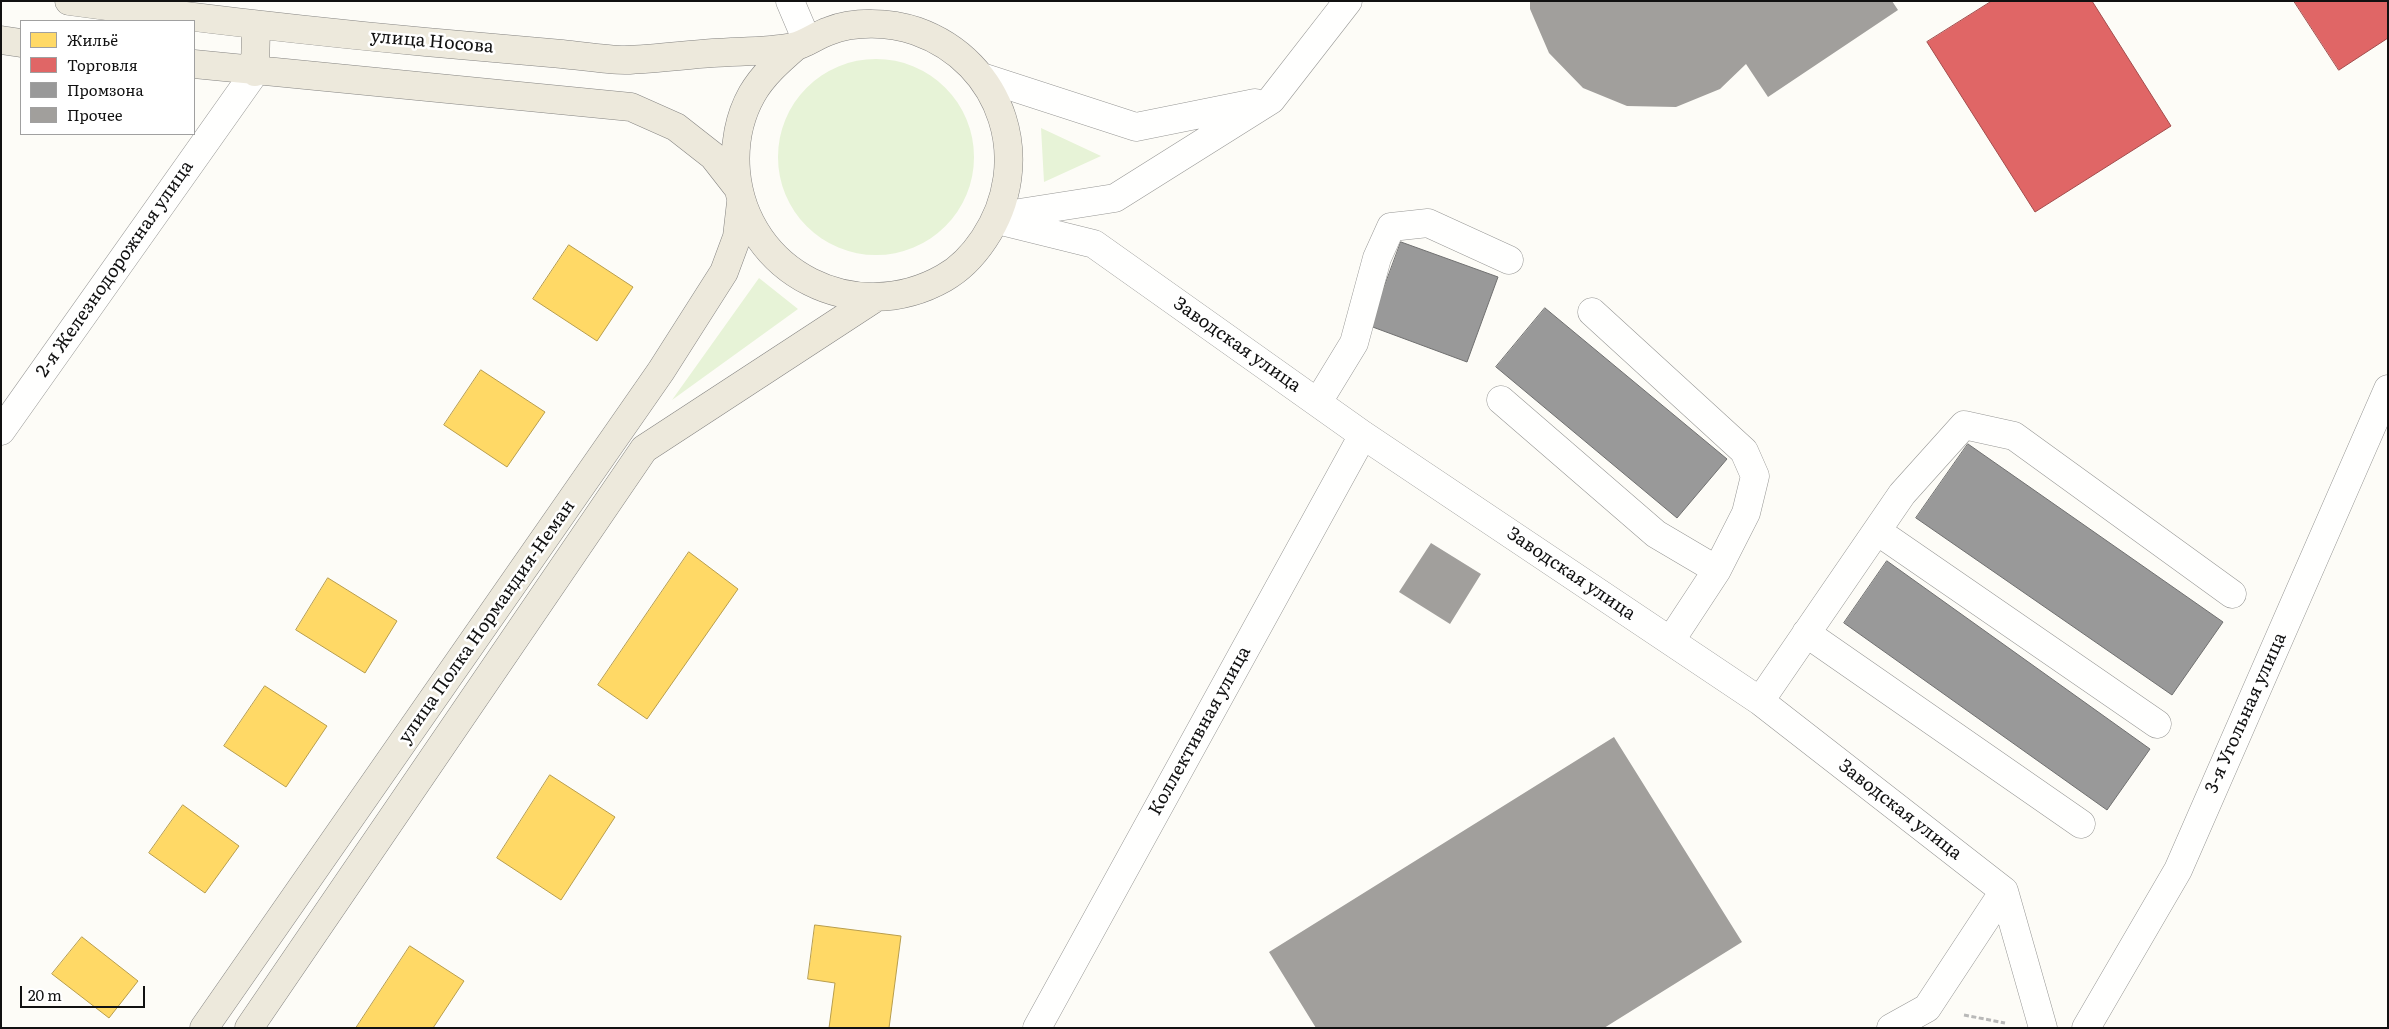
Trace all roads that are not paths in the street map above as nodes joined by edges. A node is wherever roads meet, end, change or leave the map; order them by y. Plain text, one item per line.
1 (69, 1) edge
2 (790, 1) edge
3 (1348, 1) edge
4 (256, 26) junction
5 (1, 40) edge
6 (20, 42) edge
7 (801, 44) junction
8 (195, 64) edge
9 (255, 72) junction
10 (982, 77) junction
11 (1271, 100) junction
12 (740, 195) junction
13 (998, 218) junction
14 (1510, 260) dead end
15 (875, 298) junction
16 (1592, 312) dead end
17 (2388, 389) edge
18 (1501, 400) dead end
19 (1318, 402) junction
20 (1, 431) edge
21 (1363, 435) junction
22 (1877, 530) junction
23 (1717, 570) junction
24 (2232, 594) dead end
25 (1806, 633) junction
26 (1671, 640) junction
27 (1760, 701) junction
28 (2157, 724) dead end
29 (2081, 824) dead end
30 (2004, 891) junction
31 (204, 1028) edge
32 (249, 1028) edge
33 (1038, 1028) edge
34 (1891, 1028) edge
35 (2043, 1028) edge
36 (2086, 1028) edge

1 - 4 main road, улица Носова
2 - 7 street
3 - 11 street
4 - 7 main road, улица Носова
4 - 9 main road
5 - 6 main road
7 - 10 main road
7 - 12 main road
8 - 9 main road
9 - 12 main road
9 - 20 street, 2-я Железнодорожная улица
10 - 11 street
10 - 13 main road
11 - 13 street
12 - 15 main road
12 - 31 main road, улица Полка Нормандия-Неман
13 - 15 main road
13 - 19 street, Заводская улица
14 - 19 street
15 - 32 main road, улица Полка Нормандия-Неман
16 - 23 street
17 - 36 street, 3-я Угольная улица
18 - 23 street
19 - 21 street, Заводская улица
21 - 26 street, Заводская улица
21 - 33 street, Коллективная улица
22 - 24 street
22 - 25 street
22 - 28 street
23 - 26 street
25 - 27 street
25 - 29 street
26 - 27 street, Заводская улица
27 - 30 street, Заводская улица
30 - 34 street
30 - 35 street

